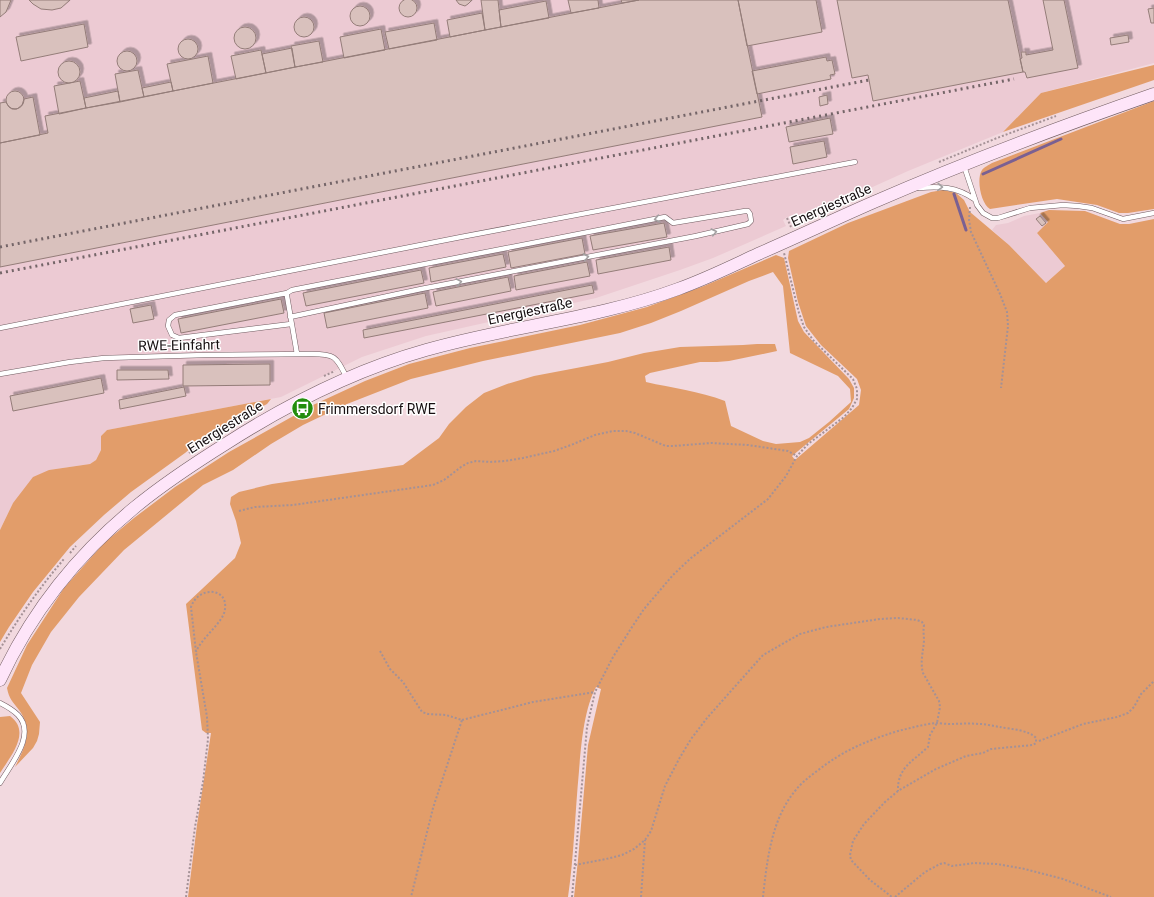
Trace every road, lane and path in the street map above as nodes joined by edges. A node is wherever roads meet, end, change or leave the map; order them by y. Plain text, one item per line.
1 (1154, 94) edge
2 (856, 162) dead end
3 (963, 165) junction
4 (904, 189) junction
5 (974, 199) junction
6 (1154, 213) edge
7 (787, 218) dead end
8 (791, 228) dead end
9 (782, 244) junction
10 (287, 293) junction
11 (290, 317) junction
12 (291, 324) junction
13 (0, 328) edge
14 (297, 354) junction
15 (0, 374) edge
16 (348, 378) junction
17 (1001, 388) dead end
18 (797, 456) junction
19 (239, 511) dead end
20 (380, 651) dead end
21 (196, 652) junction
22 (0, 680) edge
23 (1154, 681) edge
24 (595, 692) junction
25 (0, 703) edge
26 (462, 720) junction
27 (937, 723) junction
28 (1038, 741) dead end
29 (0, 783) edge
30 (898, 791) junction
31 (645, 839) junction
32 (575, 865) junction
33 (186, 897) edge
34 (411, 897) edge
35 (572, 897) edge
36 (641, 897) edge
37 (763, 897) edge
38 (892, 897) edge
39 (895, 897) edge
40 (1111, 897) edge

1 - 3 main road, Energiestraße
2 - 13 lane
3 - 4 main road, Energiestraße
3 - 5 lane
4 -> 5 lane
4 - 9 main road, Energiestraße
5 - 6 lane
5 - 17 path
7 - 8 path
9 - 16 main road, Energiestraße
9 - 18 path
10 - 11 lane
11 -> 10 lane
10 - 12 lane
11 - 12 lane
12 - 14 lane
14 - 15 lane, RWE-Einfahrt
14 - 16 lane, RWE-Einfahrt
16 - 22 main road, Energiestraße
18 - 19 path
18 - 24 path
20 - 26 path
21 - 21 path
21 - 33 path
23 - 28 path
24 - 26 path
24 - 32 path
25 - 29 lane
26 - 34 path
27 - 30 path
27 - 30 path
27 - 31 path
27 - 37 path
30 - 38 path
31 - 32 path
31 - 36 path
32 - 35 path
39 - 40 path

